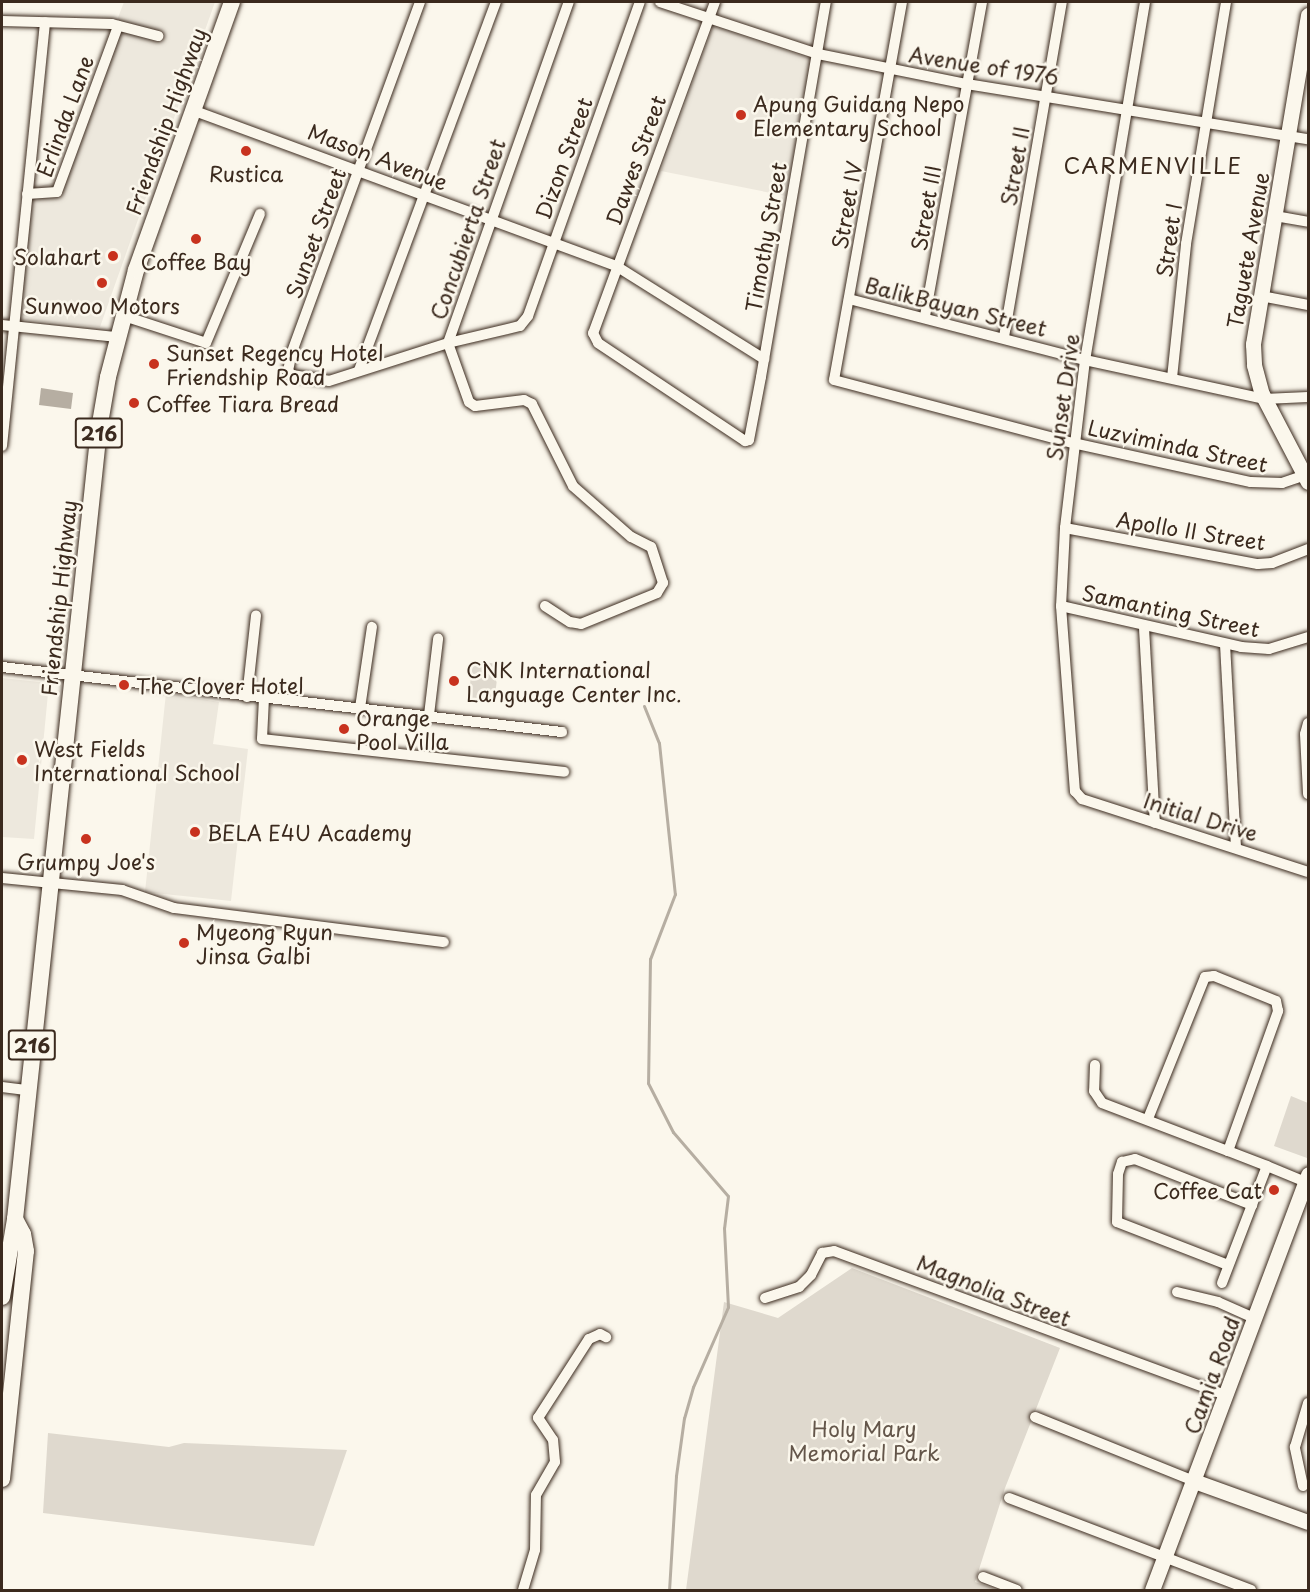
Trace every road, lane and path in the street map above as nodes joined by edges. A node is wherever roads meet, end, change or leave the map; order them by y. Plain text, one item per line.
1 (232, 2) edge
2 (420, 2) edge
3 (496, 2) edge
4 (569, 2) edge
5 (640, 2) edge
6 (660, 2) edge
7 (715, 2) edge
8 (826, 2) edge
9 (902, 2) edge
10 (982, 2) edge
11 (1062, 2) edge
12 (1145, 2) edge
13 (1226, 2) edge
14 (1308, 15) edge
15 (708, 20) junction
16 (2, 21) edge
17 (45, 22) junction
18 (118, 26) junction
19 (158, 36) dead end
20 (818, 54) junction
21 (890, 68) junction
22 (968, 84) junction
23 (1047, 95) junction
24 (1126, 108) junction
25 (192, 110) junction
26 (1206, 123) junction
27 (1288, 135) junction
28 (1308, 140) edge
29 (358, 170) junction
30 (27, 194) junction
31 (422, 194) junction
32 (260, 214) dead end
33 (1275, 216) junction
34 (490, 218) junction
35 (1308, 222) edge
36 (553, 243) junction
37 (616, 266) junction
38 (1261, 296) junction
39 (849, 299) junction
40 (1308, 304) edge
41 (124, 316) junction
42 (925, 316) junction
43 (2, 325) edge
44 (13, 326) junction
45 (117, 337) junction
46 (1004, 337) junction
47 (448, 343) junction
48 (764, 358) junction
49 (1085, 360) junction
50 (359, 370) junction
51 (1172, 378) junction
52 (834, 380) joint
53 (1308, 397) edge
54 (1264, 399) junction
55 (745, 441) joint
56 (1073, 443) junction
57 (2, 446) edge
58 (1307, 478) edge
59 (1065, 528) junction
60 (1308, 549) edge
61 (545, 606) dead end
62 (1061, 606) junction
63 (256, 615) dead end
64 (372, 627) dead end
65 (1144, 628) junction
66 (1308, 637) edge
67 (438, 639) dead end
68 (1225, 644) junction
69 (2, 667) edge
70 (73, 673) junction
71 (247, 697) junction
72 (264, 698) junction
73 (360, 708) junction
74 (429, 716) junction
75 (1308, 723) edge
76 (562, 732) dead end
77 (564, 772) dead end
78 (1308, 794) edge
79 (1082, 799) joint
80 (1155, 823) junction
81 (1236, 846) junction
82 (1308, 872) edge
83 (2, 878) edge
84 (49, 883) junction
85 (444, 942) dead end
86 (1095, 1065) dead end
87 (2, 1087) edge
88 (28, 1090) junction
89 (1148, 1119) junction
90 (1228, 1151) junction
91 (1268, 1166) junction
92 (1308, 1180) edge
93 (1252, 1205) junction
94 (15, 1219) junction
95 (2, 1240) edge
96 (11, 1258) junction
97 (1228, 1264) junction
98 (1222, 1283) dead end
99 (1177, 1292) dead end
100 (2, 1297) edge
101 (765, 1298) dead end
102 (1254, 1318) junction
103 (606, 1337) dead end
104 (2, 1390) edge
105 (1226, 1395) junction
106 (1308, 1403) edge
107 (1035, 1418) dead end
108 (2, 1479) edge
109 (1194, 1481) junction
110 (1303, 1486) dead end
111 (1010, 1498) dead end
112 (1308, 1522) edge
113 (1164, 1557) junction
114 (983, 1577) dead end
115 (523, 1590) edge
116 (1017, 1590) edge
117 (1152, 1590) edge
118 (1251, 1590) edge

1 - 25 main road, Friendship Highway / 216
2 - 29 street, Sunset Street
3 - 31 street
4 - 34 street, Concubierta Street
5 - 36 street, Dizon Street
6 - 15 street, Avenue of 1976
7 - 15 street, Dawes Street
8 - 20 street, Timothy Street
9 - 21 street, Street IV
10 - 22 street, Street III
11 - 23 street, Street II
12 - 24 street, Sunset Drive
13 - 26 street, Street I
14 - 27 street, Taguete Avenue
15 - 20 street, Avenue of 1976
15 - 37 street, Dawes Street
16 - 17 street
17 - 18 street
17 - 30 street
18 - 19 street
18 - 30 street, Erlinda Lane
20 - 21 street, Avenue of 1976
20 - 48 street, Timothy Street
21 - 22 street, Avenue of 1976
21 - 39 street, Street IV
22 - 23 street, Avenue of 1976
22 - 42 street, Street III
23 - 24 street, Avenue of 1976
23 - 46 street, Street II
24 - 26 street, Avenue of 1976
24 - 49 street, Sunset Drive
25 - 29 street, Mason Avenue
25 - 41 main road, Friendship Highway / 216
26 - 27 street, Avenue of 1976
26 - 51 street, Street I
27 - 28 street, Avenue of 1976
27 - 33 street, Taguete Avenue
29 - 31 street, Mason Avenue
29 - 50 street, Sunset Street
30 - 44 street
31 - 34 street, Mason Avenue
31 - 50 street
32 - 41 street
33 - 35 street
33 - 38 street, Taguete Avenue
34 - 36 street, Mason Avenue
34 - 47 street, Concubierta Street
36 - 37 street, Mason Avenue
36 - 47 street, Dizon Street
37 - 48 street, Mason Avenue
37 - 55 street, Dawes Street
38 - 40 street
38 - 54 street, Taguete Avenue
39 - 42 street, BalikBayan Street
39 - 52 street, Street IV
41 - 45 main road, Friendship Highway / 216
42 - 46 street, BalikBayan Street
43 - 44 street
44 - 45 street
44 - 57 street
45 - 70 main road, Friendship Highway / 216
46 - 49 street, BalikBayan Street
47 - 50 street
47 - 61 street, Concubierta Street
48 - 55 street, Timothy Street
49 - 51 street, BalikBayan Street
49 - 56 street, Sunset Drive
51 - 54 street, BalikBayan Street
52 - 56 street, Luzviminda Street
53 - 54 street, BalikBayan Street
54 - 58 street, Taguete Avenue
56 - 58 street, Luzviminda Street
56 - 59 street, Sunset Drive
59 - 60 street, Apollo II Street
59 - 62 street, Sunset Drive
62 - 65 street, Samanting Street
62 - 79 street, Sunset Drive
63 - 71 street
64 - 73 street
65 - 68 street, Samanting Street
65 - 80 street
66 - 68 street, Samanting Street
67 - 74 street
68 - 81 street
69 - 70 street
70 - 71 street
70 - 84 main road, Friendship Highway / 216
71 - 72 street
72 - 73 street
72 - 77 street
73 - 74 street
74 - 76 street
75 - 78 street
79 - 80 street, Initial Drive
80 - 81 street, Initial Drive
81 - 82 street, Initial Drive
83 - 84 street
84 - 85 street
84 - 88 main road, Friendship Highway / 216
86 - 89 street
87 - 88 street
88 - 94 main road, Friendship Highway / 216
89 - 90 street
89 - 90 street
90 - 91 street
91 - 92 street
91 - 93 street
92 - 102 street, Camia Road
93 - 97 street
93 - 97 street
94 - 95 main road, Friendship Highway / 216
94 - 96 main road
94 - 108 main road, Friendship Highway / 216
96 - 100 main road
96 - 104 main road
97 - 98 street
99 - 102 street
101 - 105 street, Magnolia Street
102 - 105 street, Camia Road
103 - 115 street
105 - 109 street, Camia Road
106 - 110 street
107 - 109 street
109 - 112 street
109 - 113 street, Camia Road
111 - 113 street
113 - 117 street, Camia Road
113 - 118 street
114 - 116 street

